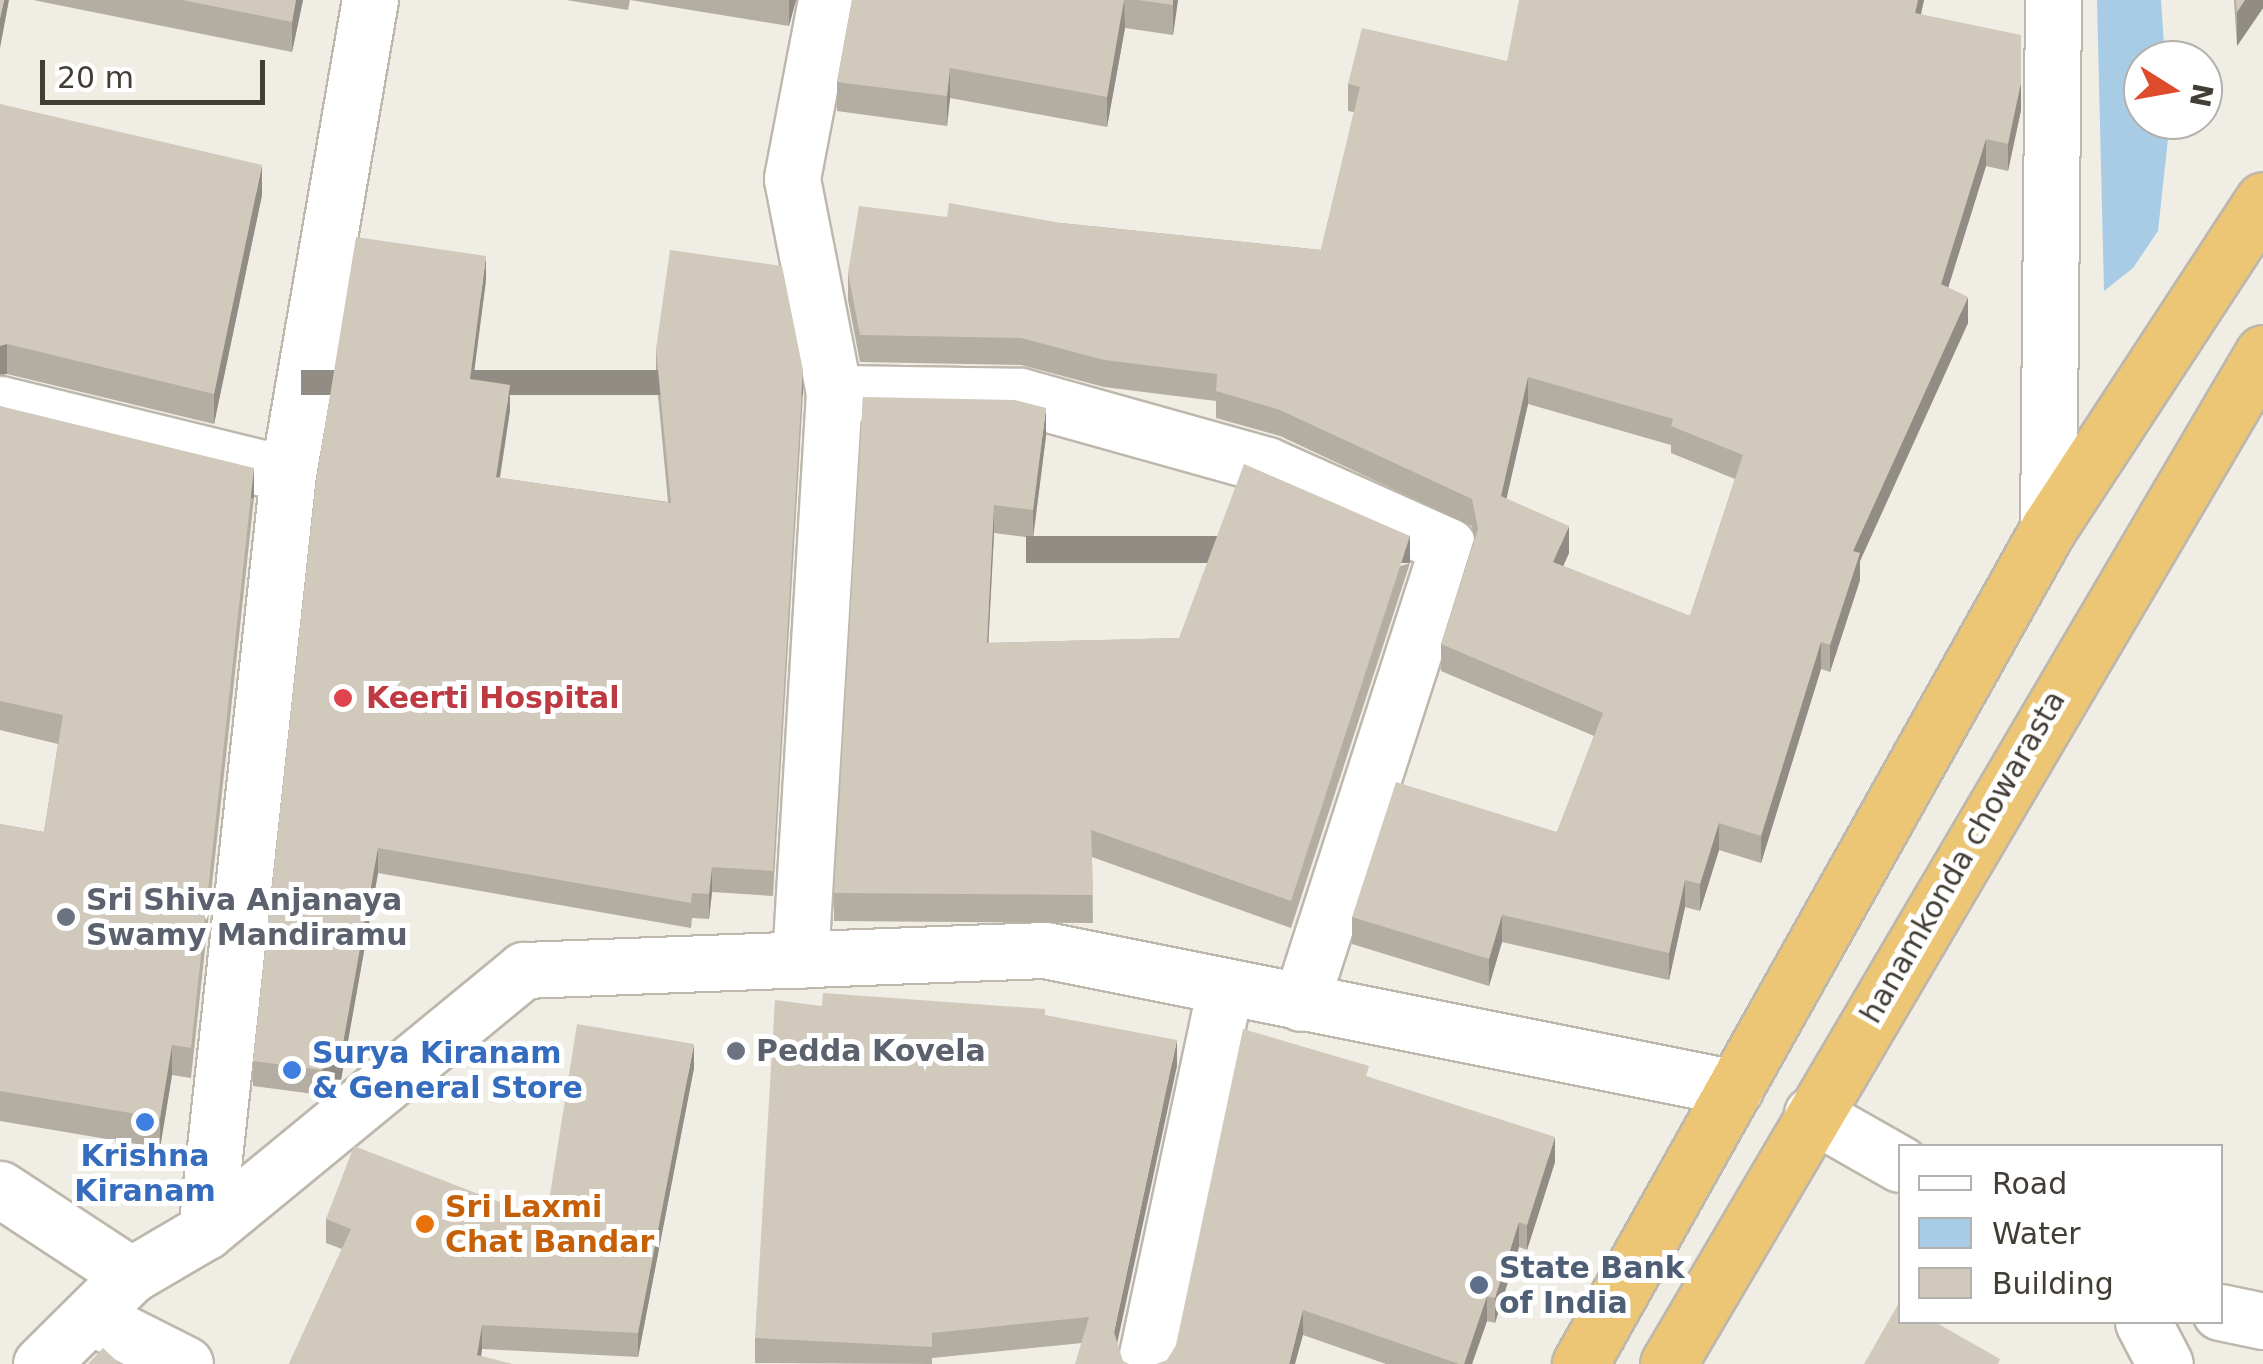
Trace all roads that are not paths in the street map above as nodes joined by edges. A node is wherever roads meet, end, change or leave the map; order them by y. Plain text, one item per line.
1 (370, 0) edge
2 (826, 0) edge
3 (2054, 0) edge
4 (2263, 200) edge
5 (2263, 352) edge
6 (834, 393) junction
7 (0, 404) edge
8 (288, 474) junction
9 (2048, 528) junction
10 (800, 960) junction
11 (1224, 988) junction
12 (1300, 1003) junction
13 (1735, 1088) junction
14 (1812, 1114) junction
15 (1898, 1163) edge
16 (0, 1189) edge
17 (206, 1231) junction
18 (131, 1276) junction
19 (2223, 1313) edge
20 (94, 1318) junction
21 (2263, 1321) edge
22 (2144, 1324) edge
23 (42, 1364) edge
24 (185, 1364) edge
25 (1146, 1364) edge
26 (1580, 1364) edge
27 (1668, 1364) edge
28 (2165, 1364) edge

1 - 8 street
2 - 6 street
3 - 9 street
4 - 9 highway
5 - 14 highway, hanamkonda chowarasta
6 - 10 street
6 - 12 street
7 - 8 street
8 - 17 street
9 - 13 highway
10 - 11 street
10 - 17 street
11 - 12 street
11 - 25 street
12 - 13 street
13 - 26 highway
14 - 15 street
14 - 27 highway, hanamkonda chowarasta
16 - 18 street
17 - 18 street
18 - 20 street
19 - 21 street
20 - 23 street
20 - 24 street
22 - 28 street

